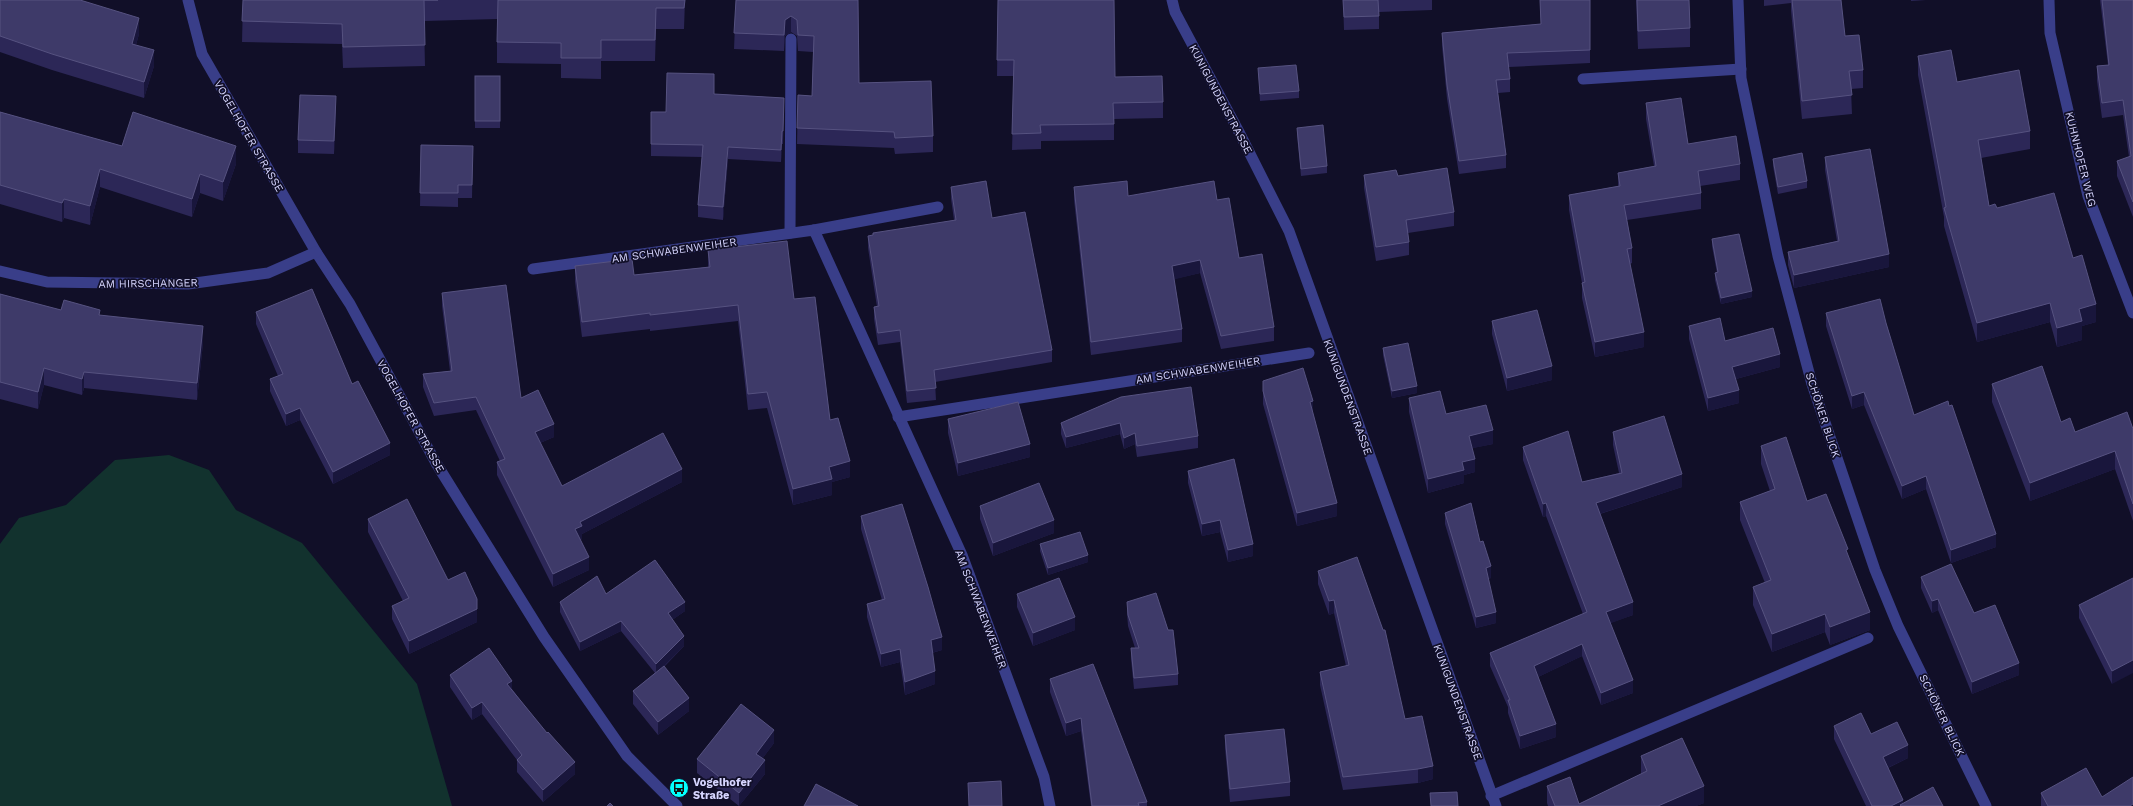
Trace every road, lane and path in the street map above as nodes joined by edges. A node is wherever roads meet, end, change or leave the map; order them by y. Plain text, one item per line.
1 (188, 0) edge
2 (1172, 0) edge
3 (1738, 0) edge
4 (2048, 0) edge
5 (791, 38) dead end
6 (1741, 69) junction
7 (1583, 79) dead end
8 (938, 207) dead end
9 (814, 230) junction
10 (790, 233) junction
11 (316, 252) junction
12 (533, 269) dead end
13 (0, 271) edge
14 (2133, 313) edge
15 (1309, 353) dead end
16 (898, 417) junction
17 (1868, 638) dead end
18 (1494, 801) edge
19 (677, 806) edge
20 (1050, 806) edge
21 (1986, 806) edge

1 - 11 street, VOGELHOFER STRASSE
2 - 18 street, KUNIGUNDENSTRASSE
3 - 6 street, SCHÖNER BLICK
4 - 14 street, KUHNHOFER WEG
5 - 10 street
6 - 7 street
6 - 21 street, SCHÖNER BLICK
8 - 9 street, AM SCHWABENWEIHER
9 - 10 street, AM SCHWABENWEIHER
9 - 16 street, AM SCHWABENWEIHER
10 - 12 street, AM SCHWABENWEIHER
11 - 13 street, AM HIRSCHANGER
11 - 19 street, VOGELHOFER STRASSE
15 - 16 street, AM SCHWABENWEIHER
16 - 20 street, AM SCHWABENWEIHER
17 - 18 street

